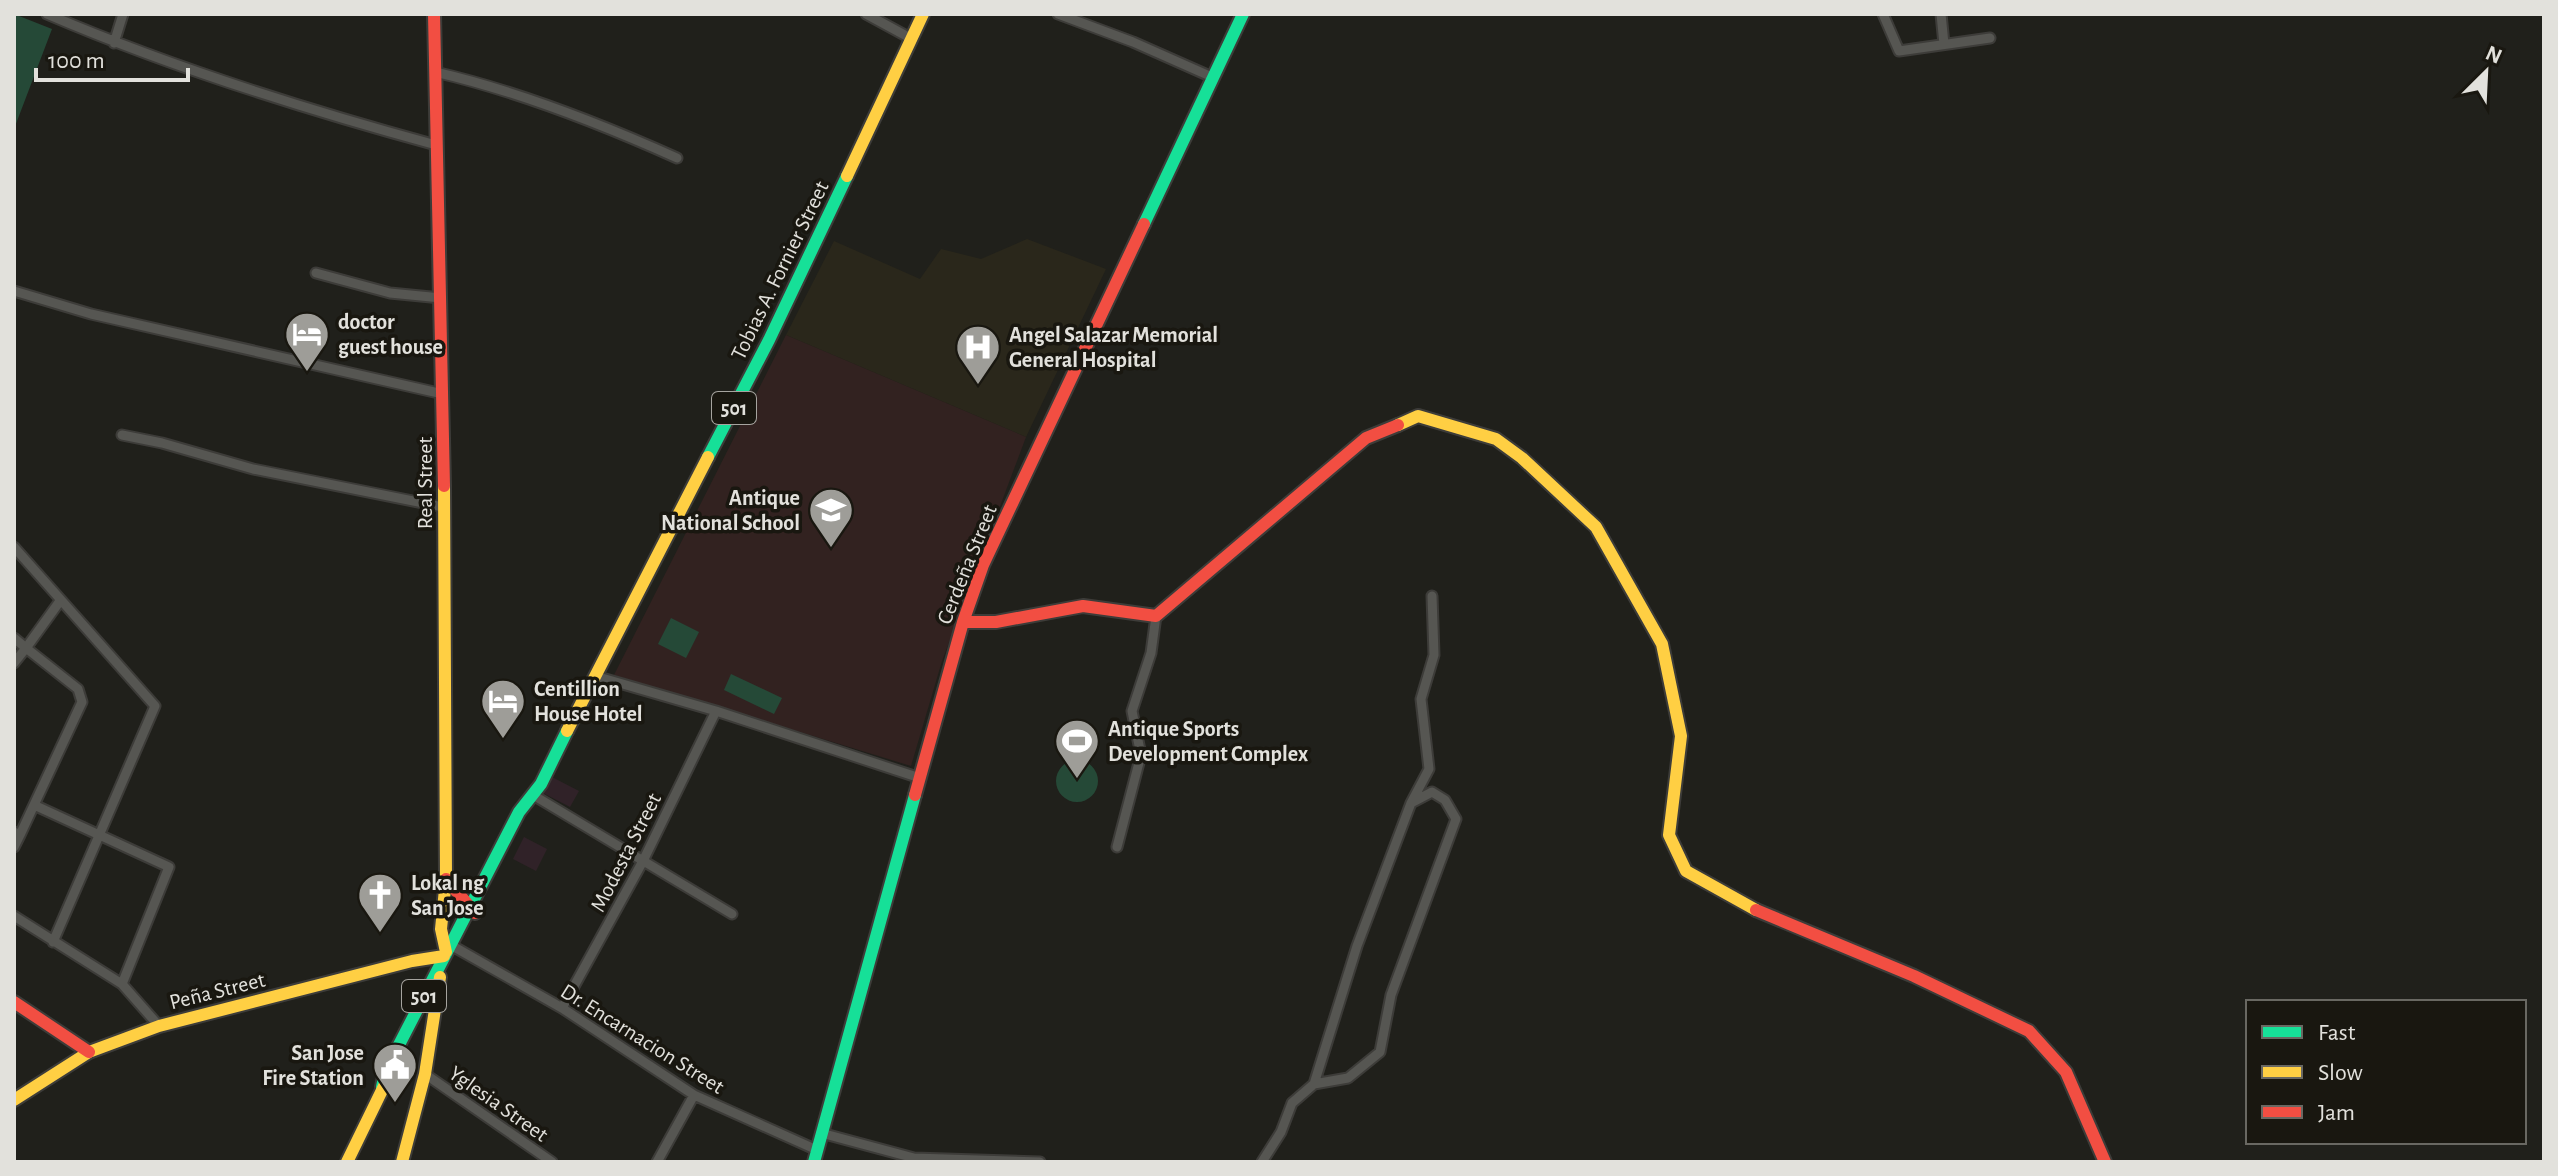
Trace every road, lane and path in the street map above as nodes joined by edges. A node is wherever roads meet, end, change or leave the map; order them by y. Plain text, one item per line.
1 (47, 14) edge
2 (123, 14) edge
3 (434, 14) edge
4 (866, 14) edge
5 (923, 14) edge
6 (1058, 14) edge
7 (1243, 14) edge
8 (1883, 14) edge
9 (1941, 14) edge
10 (1990, 38) dead end
11 (912, 39) junction
12 (114, 43) junction
13 (1944, 44) junction
14 (435, 72) junction
15 (1212, 77) junction
16 (436, 145) junction
17 (677, 158) dead end
18 (316, 273) dead end
19 (14, 291) edge
20 (441, 298) junction
21 (443, 394) junction
22 (122, 435) dead end
23 (443, 507) junction
24 (14, 547) edge
25 (1432, 596) dead end
26 (60, 601) junction
27 (1156, 616) junction
28 (963, 622) junction
29 (14, 638) edge
30 (26, 648) junction
31 (14, 663) edge
32 (595, 676) junction
33 (716, 711) junction
34 (920, 778) junction
35 (533, 795) junction
36 (1411, 803) junction
37 (34, 805) junction
38 (17, 834) edge
39 (100, 835) junction
40 (14, 847) edge
41 (1117, 847) dead end
42 (643, 861) junction
43 (446, 879) junction
44 (472, 910) junction
45 (732, 914) dead end
46 (14, 916) edge
47 (53, 942) junction
48 (448, 952) junction
49 (440, 977) junction
50 (122, 984) junction
51 (14, 1002) edge
52 (562, 1008) junction
53 (159, 1026) junction
54 (89, 1052) junction
55 (425, 1074) junction
56 (1314, 1084) junction
57 (382, 1087) junction
58 (694, 1095) junction
59 (14, 1100) edge
60 (821, 1133) junction
61 (815, 1156) edge
62 (347, 1162) edge
63 (402, 1162) edge
64 (552, 1162) edge
65 (657, 1162) edge
66 (1040, 1162) edge
67 (1262, 1162) edge
68 (2105, 1162) edge

1 - 12 street
2 - 12 street
3 - 14 main road, Real Street
4 - 11 street
5 - 11 main road, Tobias A. Fornier Street / 501
6 - 15 street
7 - 15 main road, Cerdeña Street
8 - 13 street
9 - 13 street
10 - 13 street
11 - 32 main road, Tobias A. Fornier Street / 501
12 - 16 street
14 - 16 main road, Real Street
14 - 17 street
15 - 28 main road, Cerdeña Street
16 - 20 main road, Real Street
18 - 20 street
19 - 21 street
20 - 21 main road, Real Street
21 - 23 main road, Real Street
22 - 23 street
23 - 43 main road, Real Street
24 - 26 street
25 - 36 street
26 - 30 street
26 - 39 street
27 - 28 main road
27 - 41 street
27 - 68 main road
28 - 34 main road, Cerdeña Street
29 - 30 street
30 - 31 street
30 - 37 street
32 - 33 street
32 - 35 main road, Tobias A. Fornier Street / 501
33 - 34 street
33 - 42 street, Modesta Street
34 - 60 main road, Cerdeña Street
35 - 42 street
35 - 44 main road, Tobias A. Fornier Street / 501
36 - 56 street
36 - 56 street
37 - 38 street
37 - 39 street
38 - 40 street
39 - 47 street
39 - 50 street
42 - 45 street
42 - 52 street, Modesta Street
43 - 44 main road
43 - 48 main road, Real Street
44 - 48 main road, Tobias A. Fornier Street / 501
46 - 47 street
47 - 50 street
48 - 49 main road, Tobias A. Fornier Street / 501
48 - 52 street, Dr. Encarnacion Street
48 - 53 main road, Peña Street
48 - 57 main road, Tobias A. Fornier Street / 501
49 - 55 main road
49 - 57 main road, Tobias A. Fornier Street / 501
50 - 53 street
51 - 54 main road
52 - 58 street, Dr. Encarnacion Street
53 - 54 main road, Peña Street
54 - 59 main road, Peña Street
55 - 63 main road
55 - 64 street, Yglesia Street
56 - 67 street
57 - 62 main road, Tobias A. Fornier Street / 501
58 - 61 street, Dr. Encarnacion Street
58 - 65 street
60 - 61 main road, Cerdeña Street
60 - 66 street

